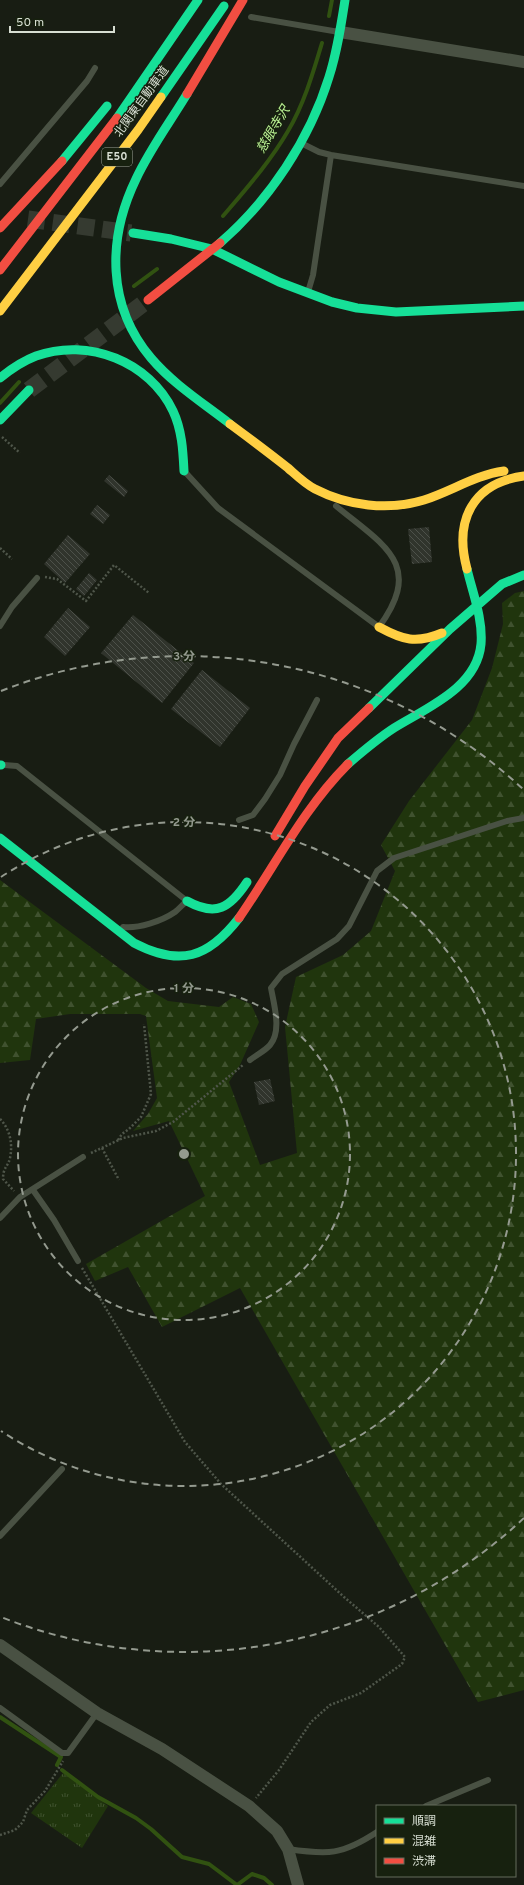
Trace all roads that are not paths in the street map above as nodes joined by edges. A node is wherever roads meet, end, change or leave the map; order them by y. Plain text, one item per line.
1 (198, 0) edge
2 (228, 0) edge
3 (243, 0) edge
4 (345, 0) edge
5 (251, 17) dead end
6 (185, 18) junction
7 (340, 32) junction
8 (158, 41) dead end
9 (524, 62) edge
10 (95, 68) dead end
11 (111, 100) dead end
12 (299, 142) junction
13 (331, 155) junction
14 (0, 184) edge
15 (524, 186) edge
16 (0, 228) edge
17 (132, 233) tunnel mouth
18 (212, 249) junction
19 (0, 270) edge
20 (308, 292) junction
21 (148, 300) tunnel mouth
22 (524, 306) edge
23 (0, 311) edge
24 (0, 378) edge
25 (29, 390) tunnel mouth
26 (0, 420) edge
27 (184, 471) joint
28 (524, 471) edge
29 (524, 476) edge
30 (313, 488) junction
31 (524, 575) edge
32 (37, 578) road end
33 (0, 626) edge
34 (379, 627) junction
35 (450, 629) junction
36 (317, 700) dead end
37 (1, 765) edge
38 (524, 818) edge
39 (239, 820) dead end
40 (0, 838) edge
41 (270, 844) dead end
42 (251, 875) dead end
43 (187, 900) junction
44 (111, 925) junction
45 (250, 1060) road end
46 (83, 1157) road end
47 (33, 1190) junction
48 (0, 1218) edge
49 (78, 1260) road end
50 (62, 1469) dead end
51 (0, 1536) edge
52 (0, 1645) edge
53 (0, 1708) edge
54 (97, 1713) junction
55 (488, 1780) dead end
56 (428, 1805) edge
57 (376, 1833) edge
58 (288, 1849) junction
59 (298, 1885) edge

1 - 6 main road, 北関東自動車道 / E50
2 - 23 main road, 北関東自動車道 / E50
3 - 30 main road
4 - 7 main road
5 - 7 lane
6 - 8 main road
6 - 19 main road, 北関東自動車道 / E50
7 - 9 street
7 - 12 main road
10 - 14 lane
11 - 16 main road
12 - 13 lane
12 - 18 main road
13 - 15 lane
13 - 20 lane
17 - 18 main road
18 - 20 main road
18 - 21 main road
20 - 22 main road
24 - 27 main road
25 - 26 main road
27 - 34 lane
28 - 30 main road
29 - 44 main road
30 - 34 lane
31 - 35 main road
32 - 33 lane
34 - 35 main road
35 - 41 main road
36 - 39 lane
37 - 43 lane
38 - 45 lane
40 - 44 main road
42 - 43 main road
43 - 44 lane
46 - 47 lane
47 - 48 lane
47 - 49 lane
50 - 51 lane
52 - 54 street
53 - 54 lane
54 - 58 street
55 - 56 lane
57 - 58 lane
58 - 59 street

